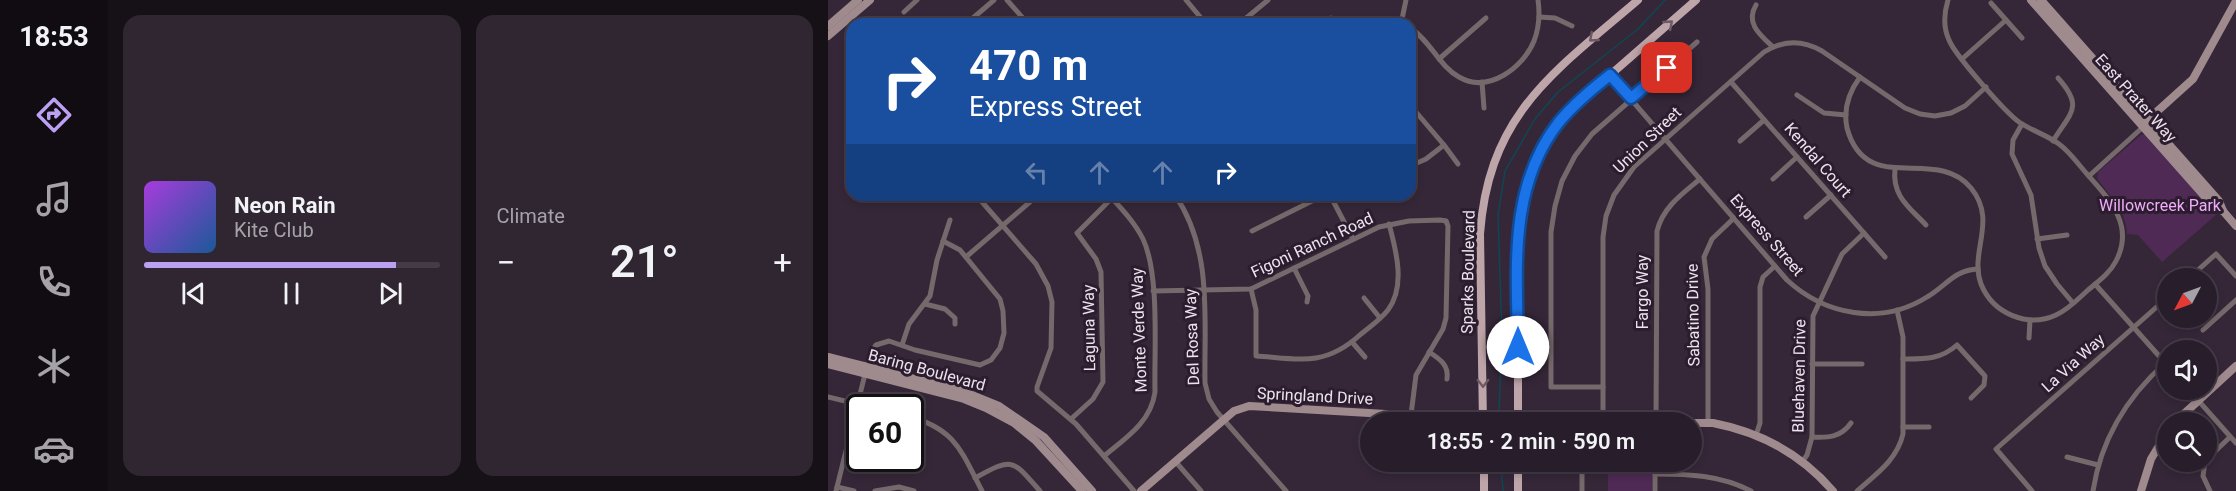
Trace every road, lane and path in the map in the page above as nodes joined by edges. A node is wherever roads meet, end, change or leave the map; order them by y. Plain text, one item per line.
1 (858, 0) edge
2 (870, 0) edge
3 (917, 0) edge
4 (994, 0) edge
5 (1007, 0) edge
6 (1186, 0) edge
7 (1268, 0) edge
8 (1406, 0) edge
9 (1538, 0) edge
10 (1638, 0) edge
11 (1696, 0) edge
12 (1948, 0) edge
13 (2031, 0) edge
14 (2041, 0) edge
15 (2236, 1) edge
16 (1991, 3) dead end
17 (1756, 5) dead end
18 (2236, 10) edge
19 (904, 12) dead end
20 (1539, 17) junction
21 (849, 18) edge
22 (973, 18) edge
23 (1023, 18) edge
24 (1201, 18) edge
25 (1246, 18) edge
26 (1403, 18) edge
27 (1486, 18) dead end
28 (2006, 20) junction
29 (846, 21) edge
30 (828, 26) edge
31 (1572, 26) dead end
32 (1416, 32) edge
33 (828, 36) edge
34 (2022, 38) dead end
35 (1696, 42) dead end
36 (1773, 47) junction
37 (1439, 59) junction
38 (1962, 60) junction
39 (1610, 75) junction
40 (1860, 77) junction
41 (2058, 78) dead end
42 (1482, 82) junction
43 (1731, 82) junction
44 (1986, 87) junction
45 (1797, 94) dead end
46 (1631, 98) junction
47 (1484, 108) dead end
48 (1416, 112) edge
49 (1846, 115) junction
50 (1764, 120) junction
51 (2022, 124) junction
52 (2146, 125) junction
53 (1666, 139) junction
54 (1740, 141) dead end
55 (2053, 141) junction
56 (1444, 145) junction
57 (1797, 158) junction
58 (1416, 163) edge
59 (1458, 164) dead end
60 (1895, 169) junction
61 (2089, 176) junction
62 (1700, 179) junction
63 (1773, 179) dead end
64 (1831, 195) junction
65 (981, 201) edge
66 (1031, 201) edge
67 (1107, 201) edge
68 (1114, 201) edge
69 (1179, 201) edge
70 (1312, 201) edge
71 (1333, 201) edge
72 (2233, 216) edge
73 (1806, 217) dead end
74 (1734, 218) junction
75 (950, 220) dead end
76 (1389, 224) junction
77 (1002, 225) junction
78 (1926, 225) dead end
79 (2236, 226) edge
80 (1252, 231) dead end
81 (1864, 233) junction
82 (2067, 235) dead end
83 (1353, 239) junction
84 (2037, 239) junction
85 (943, 241) junction
86 (966, 257) junction
87 (1885, 257) dead end
88 (1775, 266) junction
89 (1294, 268) junction
90 (1978, 268) junction
91 (2200, 268) edge
92 (2236, 276) edge
93 (2095, 284) junction
94 (1251, 289) junction
95 (1153, 291) junction
96 (1204, 291) junction
97 (1364, 298) dead end
98 (2236, 300) edge
99 (1307, 302) dead end
100 (1818, 302) junction
101 (2073, 303) junction
102 (925, 304) junction
103 (2157, 306) edge
104 (1897, 310) junction
105 (1380, 318) junction
106 (2030, 320) junction
107 (955, 324) dead end
108 (2133, 327) junction
109 (2203, 330) dead end
110 (2029, 338) dead end
111 (1352, 342) junction
112 (902, 345) junction
113 (1429, 352) junction
114 (2157, 354) edge
115 (828, 357) edge
116 (1365, 357) dead end
117 (1903, 359) junction
118 (828, 364) edge
119 (1812, 364) junction
120 (1862, 364) dead end
121 (2236, 366) edge
122 (866, 371) junction
123 (2157, 372) edge
124 (1447, 380) dead end
125 (2217, 383) edge
126 (1603, 387) junction
127 (860, 394) edge
128 (828, 397) edge
129 (1971, 398) dead end
130 (2198, 400) joint
131 (846, 401) edge
132 (1360, 412) edge
133 (1411, 412) edge
134 (1483, 412) edge
135 (1518, 412) edge
136 (1603, 412) edge
137 (1656, 412) edge
138 (2185, 412) edge
139 (1071, 419) junction
140 (1224, 419) junction
141 (924, 421) edge
142 (1702, 422) edge
143 (1708, 422) junction
144 (1851, 423) dead end
145 (1903, 427) junction
146 (1929, 427) dead end
147 (1756, 435) junction
148 (1812, 437) junction
149 (2230, 437) junction
150 (2236, 443) edge
151 (2157, 449) edge
152 (846, 450) edge
153 (2217, 450) edge
154 (1104, 456) junction
155 (2067, 457) dead end
156 (1175, 462) junction
157 (1802, 462) junction
158 (2098, 465) junction
159 (1484, 472) edge
160 (1518, 472) edge
161 (1582, 472) edge
162 (2204, 472) edge
163 (1655, 474) joint
164 (975, 478) junction
165 (836, 489) edge
166 (879, 490) edge
167 (854, 491) edge
168 (914, 491) edge
169 (982, 491) edge
170 (1040, 491) edge
171 (1082, 491) edge
172 (1092, 491) edge
173 (1134, 491) edge
174 (1141, 491) edge
175 (1201, 491) edge
176 (1286, 491) edge
177 (1484, 491) edge
178 (1518, 491) edge
179 (1582, 491) edge
180 (1655, 491) edge
181 (1751, 491) edge
182 (1833, 491) edge
183 (1857, 491) edge
184 (2032, 491) edge
185 (2093, 491) edge
186 (2141, 491) edge
187 (2210, 491) edge

1 - 30 street
2 - 21 street
3 - 19 street
4 - 22 street
5 - 23 street
6 - 24 street
7 - 25 street
8 - 26 street
9 - 20 street
10 -> 134 main road, Sparks Boulevard
39 -> 11 main road
12 - 38 street
13 - 52 street, East Prater Way
14 - 52 street, East Prater Way
15 - 52 street
16 - 28 street
17 - 36 street
18 - 52 street
20 - 31 street
20 - 42 street
27 - 37 street
28 - 34 street
28 - 38 street
29 - 33 street
32 - 37 street
35 - 46 street
36 - 40 street
36 - 43 street, Union Street
37 - 42 street
38 - 44 street
39 - 46 street, Express Street
39 - 135 main road
40 - 44 street
40 - 49 street
41 - 55 street
42 - 47 street
43 - 50 street, Kendal Court
43 - 53 street, Union Street
44 - 51 street
45 - 49 street
46 - 53 street, Express Street
46 - 126 street
48 - 56 street
49 - 60 street
50 - 54 street
50 - 57 street, Kendal Court
51 - 55 street
51 - 84 street
52 - 61 street
52 - 72 street, East Prater Way
53 - 62 street, Express Street
53 - 126 street, Union Street
55 - 61 street
56 - 58 street
56 - 59 street
57 - 63 street
57 - 64 street, Kendal Court
60 - 78 street
60 - 90 street
61 - 93 street
62 - 74 street, Express Street
62 - 137 street, Fargo Way
64 - 73 street
64 - 81 street, Kendal Court
65 - 77 street
66 - 77 street
67 - 139 street, Laguna Way
68 - 95 street, Monte Verde Way
69 - 96 street, Del Rosa Way
70 - 80 street
71 - 83 street
72 - 79 street, East Prater Way
74 - 88 street, Express Street
74 - 143 street, Sabatino Drive
75 - 85 street
76 - 83 street, Figoni Ranch Road
76 - 105 street
76 - 113 street, Figoni Ranch Road
77 - 86 street
77 - 139 street
81 - 87 street, Kendal Court
81 - 100 street, Bluehaven Drive
82 - 84 street
83 - 89 street, Figoni Ranch Road
84 - 101 street
85 - 86 street
85 - 102 street
86 - 112 street
88 - 100 street, Express Street
88 - 147 street
89 - 94 street, Figoni Ranch Road
89 - 99 street
90 - 104 street, Express Street
90 - 106 street
91 - 92 street
93 - 101 street
93 - 108 street
94 - 96 street, Figoni Ranch Road
94 - 111 street
95 - 96 street, Figoni Ranch Road
95 - 154 street, Monte Verde Way
96 - 140 street, Del Rosa Way
97 - 105 street
98 - 109 street
100 - 104 street, Express Street
100 - 119 street, Bluehaven Drive
101 - 106 street
102 - 107 street
102 - 112 street
103 - 108 street, La Via Way
104 - 117 street
105 - 111 street
106 - 110 street
108 - 114 street
108 - 184 street, La Via Way
111 - 116 street
112 - 122 street
113 - 124 street
113 - 133 street
115 - 122 street, Baring Boulevard
117 - 129 street
117 - 145 street
118 - 122 street, Baring Boulevard
119 - 120 street
119 - 148 street, Bluehaven Drive
121 - 125 street
122 - 127 street
122 - 171 street, Baring Boulevard
122 - 172 street, Baring Boulevard
123 - 158 street
126 - 136 street, Union Street
128 - 131 street
130 - 138 street
130 - 149 street
132 - 140 street, Springland Drive
139 - 154 street
140 - 156 street, Springland Drive
140 - 176 street, Del Rosa Way
141 - 164 street
142 - 143 street, Springland Drive
143 - 147 street, Springland Drive
144 - 148 street
145 - 146 street
145 - 183 street
147 - 157 street, Springland Drive
148 - 157 street, Bluehaven Drive
149 - 150 street
149 - 153 street
151 - 186 street
152 - 165 street
154 - 173 street
155 - 158 street
156 - 174 street, Springland Drive
156 - 175 street
157 - 182 street, Springland Drive
158 - 185 street
159 - 177 main road
160 - 178 main road
161 - 179 street
162 - 187 street
163 - 180 street
163 - 181 street
164 - 169 street
164 - 170 street
165 - 167 street
166 - 168 street

